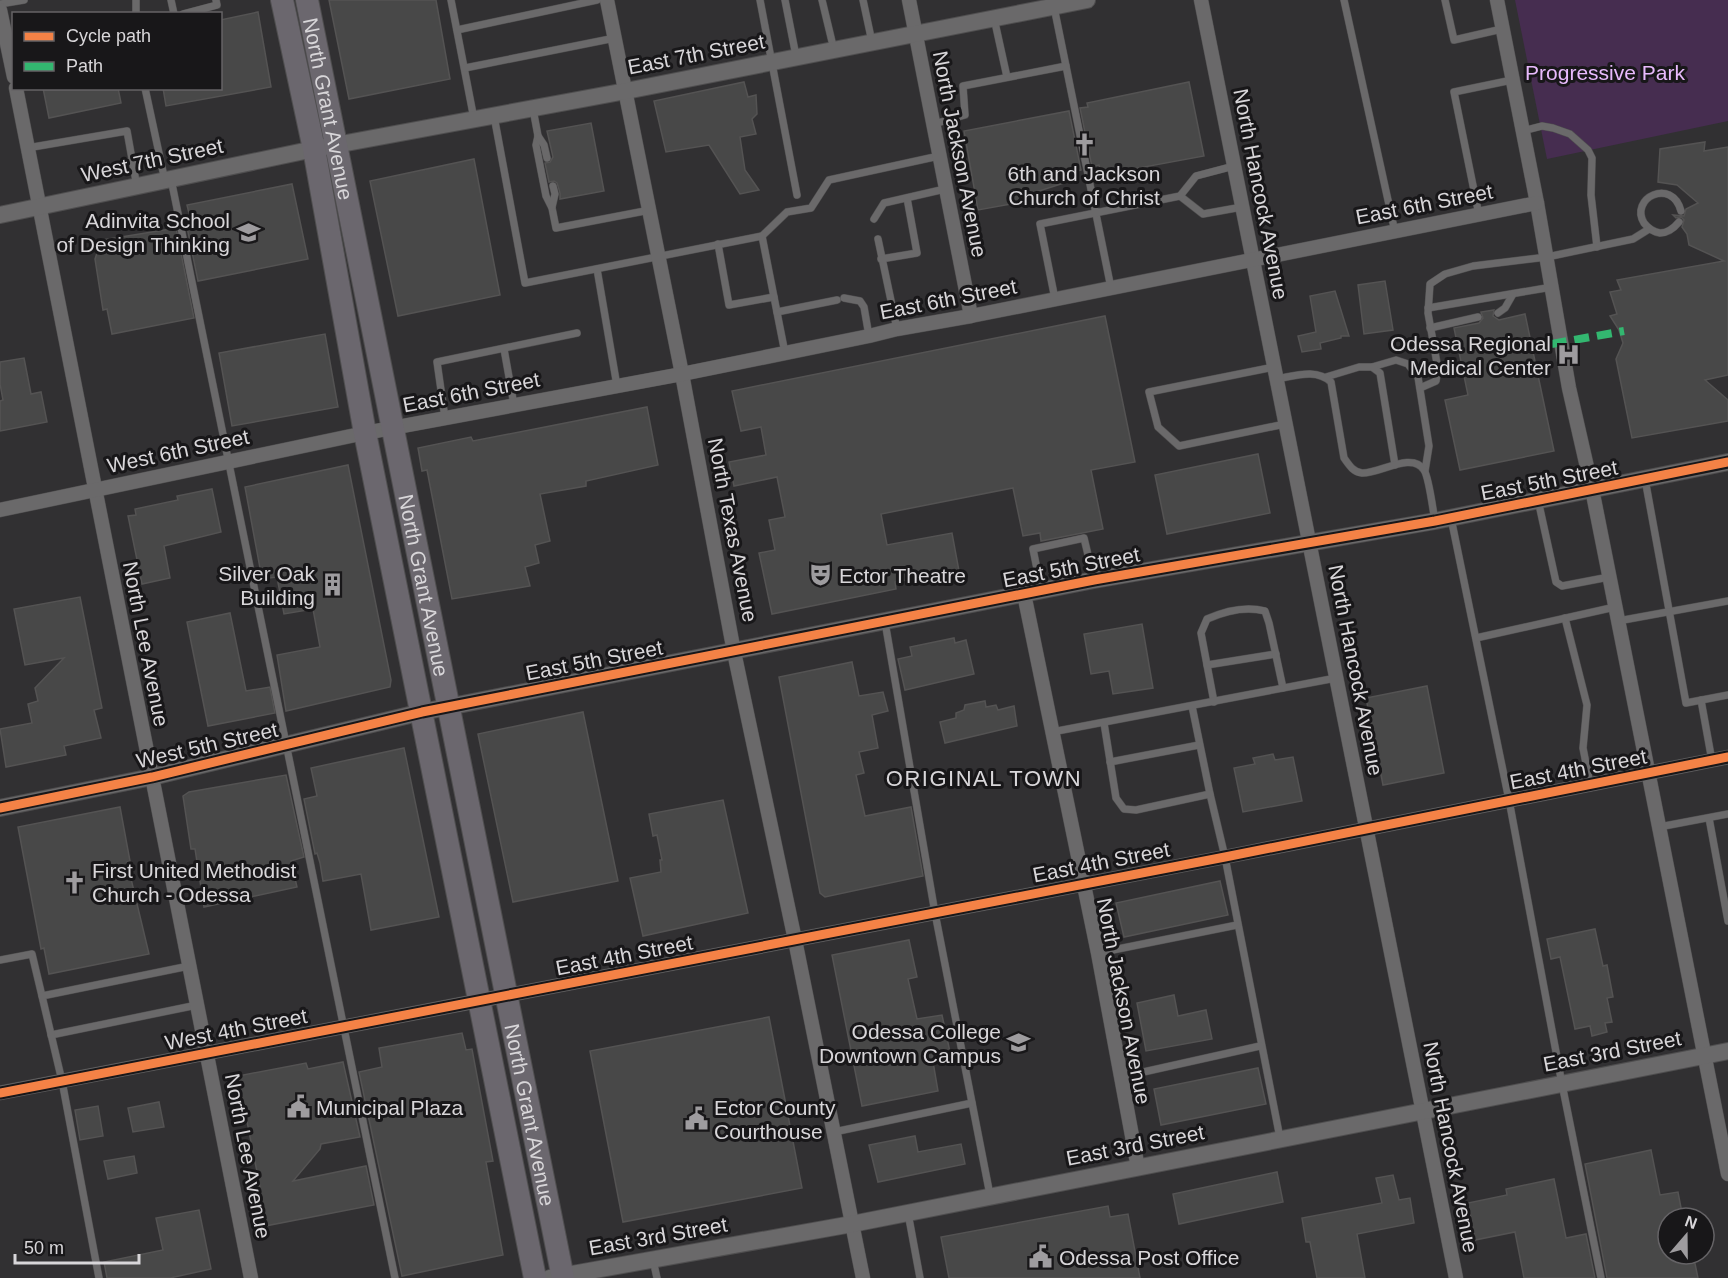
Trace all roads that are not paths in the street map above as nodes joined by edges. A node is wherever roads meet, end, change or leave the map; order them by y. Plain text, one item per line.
1 (24, 0) edge
2 (216, 0) edge
3 (282, 0) edge
4 (307, 0) edge
5 (452, 0) edge
6 (597, 0) edge
7 (607, 0) edge
8 (760, 0) edge
9 (785, 0) edge
10 (822, 0) edge
11 (863, 0) edge
12 (909, 0) edge
13 (1087, 0) edge
14 (1201, 0) edge
15 (1344, 0) edge
16 (1445, 0) edge
17 (1497, 0) edge
18 (0, 4) edge
19 (1054, 7) junction
20 (0, 10) edge
21 (191, 12) edge
22 (994, 18) junction
23 (1502, 29) junction
24 (457, 30) junction
25 (915, 34) junction
26 (615, 38) junction
27 (872, 42) junction
28 (834, 50) junction
29 (796, 57) junction
30 (12, 62) edge
31 (772, 63) junction
32 (1066, 66) junction
33 (465, 68) junction
34 (1007, 77) junction
35 (1512, 80) junction
36 (16, 90) edge
37 (146, 90) edge
38 (626, 91) junction
39 (533, 109) junction
40 (494, 116) junction
41 (474, 119) junction
42 (933, 124) junction
43 (1523, 131) junction
44 (538, 136) junction
45 (337, 145) junction
46 (27, 148) junction
47 (314, 149) junction
48 (939, 156) junction
49 (547, 158) dead end
50 (1234, 166) junction
51 (168, 180) junction
52 (553, 186) dead end
53 (137, 187) junction
54 (945, 189) junction
55 (797, 195) dead end
56 (1180, 196) junction
57 (908, 198) junction
58 (1537, 203) junction
59 (1242, 207) junction
60 (38, 208) junction
61 (552, 208) junction
62 (650, 210) junction
63 (1096, 212) junction
64 (1681, 212) dead end
65 (0, 215) edge
66 (1479, 215) junction
67 (874, 219) dead end
68 (1679, 222) dead end
69 (1649, 229) junction
70 (1395, 232) junction
71 (762, 236) junction
72 (878, 239) dead end
73 (718, 244) junction
74 (1597, 247) junction
75 (659, 255) junction
76 (1547, 257) junction
77 (881, 259) junction
78 (1252, 260) junction
79 (597, 269) junction
80 (1552, 287) junction
81 (1111, 288) junction
82 (1513, 294) junction
83 (774, 297) junction
84 (1055, 299) junction
85 (1428, 308) junction
86 (777, 312) junction
87 (1498, 313) dead end
88 (971, 316) junction
89 (1478, 317) dead end
90 (1430, 328) junction
91 (897, 329) junction
92 (577, 333) dead end
93 (869, 336) junction
94 (504, 349) junction
95 (785, 353) junction
96 (1372, 367) junction
97 (1275, 373) junction
98 (682, 374) junction
99 (1326, 377) junction
100 (617, 386) junction
101 (1420, 388) junction
102 (514, 405) junction
103 (445, 418) junction
104 (1285, 424) junction
105 (394, 428) junction
106 (365, 433) junction
107 (231, 461) junction
108 (1728, 462) edge
109 (1395, 465) junction
110 (1425, 471) junction
111 (1645, 479) junction
112 (1592, 489) junction
113 (94, 491) junction
114 (1538, 500) junction
115 (0, 510) edge
116 (1443, 520) junction
117 (1309, 543) junction
118 (1609, 577) junction
119 (1094, 580) junction
120 (1041, 591) junction
121 (1024, 594) junction
122 (1728, 601) edge
123 (1615, 607) junction
124 (1670, 612) junction
125 (1564, 618) junction
126 (1618, 621) junction
127 (885, 622) junction
128 (1476, 638) junction
129 (734, 652) junction
130 (1276, 654) junction
131 (1207, 665) junction
132 (1336, 678) junction
133 (1283, 688) junction
134 (1728, 695) edge
135 (1701, 700) junction
136 (1214, 702) junction
137 (1192, 706) junction
138 (449, 707) junction
139 (422, 712) junction
140 (1104, 723) junction
141 (1052, 732) junction
142 (285, 745) junction
143 (1200, 745) junction
144 (1728, 758) edge
145 (1712, 761) junction
146 (1110, 762) junction
147 (1648, 773) junction
148 (152, 777) junction
149 (1590, 784) junction
150 (1210, 794) junction
151 (1509, 800) junction
152 (0, 807) edge
153 (1728, 814) edge
154 (1708, 818) junction
155 (1659, 827) junction
156 (1366, 828) junction
157 (1225, 857) junction
158 (1082, 884) junction
159 (935, 913) junction
160 (1728, 921) edge
161 (1237, 925) junction
162 (795, 940) junction
163 (1098, 953) junction
164 (0, 960) edge
165 (189, 966) junction
166 (42, 996) junction
167 (506, 996) junction
168 (480, 1000) junction
169 (197, 1005) junction
170 (343, 1026) junction
171 (51, 1035) junction
172 (1260, 1046) junction
173 (1728, 1051) edge
174 (206, 1052) junction
175 (1704, 1056) junction
176 (1121, 1077) junction
177 (62, 1081) junction
178 (1562, 1084) junction
179 (0, 1094) edge
180 (972, 1103) junction
181 (1423, 1111) junction
182 (834, 1132) junction
183 (1280, 1140) junction
184 (1138, 1168) junction
185 (1728, 1174) edge
186 (991, 1197) junction
187 (908, 1213) junction
188 (852, 1224) junction
189 (653, 1260) junction
190 (558, 1277) edge
191 (99, 1278) edge
192 (251, 1278) edge
193 (395, 1278) edge
194 (535, 1278) edge
195 (657, 1278) edge
196 (863, 1278) edge
197 (920, 1278) edge
198 (1456, 1278) edge
199 (1601, 1278) edge

1 - 18 lane
2 - 21 lane
3 - 47 main road, North Grant Avenue
4 - 45 main road, North Grant Avenue
5 - 24 lane
6 - 24 lane
7 - 26 street, North Texas Avenue
8 - 31 lane
9 - 29 lane
10 - 28 lane
11 - 27 lane
12 - 25 street, North Jackson Avenue
13 - 19 street, East 7th Street
14 - 50 street, North Hancock Avenue
15 - 70 lane
16 - 23 lane
17 - 23 street
19 - 22 street, East 7th Street
19 - 32 lane
20 - 30 street
22 - 25 street, East 7th Street
22 - 34 lane
23 - 35 street
24 - 33 lane
25 - 27 street, East 7th Street
25 - 42 street, North Jackson Avenue
26 - 33 lane
26 - 38 street, North Texas Avenue
27 - 28 street, East 7th Street
28 - 29 street, East 7th Street
29 - 31 street, East 7th Street
31 - 38 street, East 7th Street
31 - 55 lane
32 - 34 lane
32 - 63 lane
33 - 41 lane
34 - 42 lane
35 - 43 street
35 - 66 lane
36 - 46 street, North Lee Avenue
37 - 51 lane
38 - 39 street, East 7th Street
38 - 62 street, North Texas Avenue
39 - 40 street, East 7th Street
39 - 44 lane
40 - 41 street, East 7th Street
40 - 79 lane
41 - 45 street, East 7th Street
42 - 48 street, North Jackson Avenue
43 - 58 street
43 - 74 lane
44 - 49 lane
44 - 61 lane
45 - 47 street, East 7th Street
45 - 105 main road, North Grant Avenue
46 - 53 lane
46 - 60 street, North Lee Avenue
47 - 51 street, West 7th Street
47 - 106 main road, North Grant Avenue
48 - 54 street, North Jackson Avenue
48 - 71 lane
50 - 56 lane
50 - 59 street, North Hancock Avenue
51 - 53 street, West 7th Street
51 - 107 lane
52 - 61 lane
53 - 60 street, West 7th Street
54 - 57 lane
54 - 88 street, North Jackson Avenue
56 - 59 lane
56 - 63 lane
57 - 67 lane
57 - 77 lane
58 - 66 street, East 6th Street
58 - 76 street
59 - 78 street, North Hancock Avenue
60 - 65 street, West 7th Street
60 - 113 street, North Lee Avenue
61 - 62 lane
62 - 75 street, North Texas Avenue
63 - 81 lane
63 - 84 lane
64 - 69 lane
66 - 70 street, East 6th Street
68 - 69 lane
69 - 74 lane
70 - 78 street, East 6th Street
71 - 73 lane
71 - 83 lane
72 - 77 lane
73 - 75 lane
73 - 83 lane
74 - 76 lane
75 - 79 lane
75 - 98 street, North Texas Avenue
76 - 80 street
76 - 85 lane
77 - 91 lane
78 - 81 street, East 6th Street
78 - 97 street, North Hancock Avenue
79 - 100 lane
80 - 82 lane
80 - 112 street
81 - 84 street, East 6th Street
82 - 85 lane
82 - 87 lane
83 - 86 lane
84 - 88 street, East 6th Street
85 - 90 lane
86 - 93 lane
86 - 95 lane
88 - 91 street, East 6th Street
89 - 90 lane
90 - 101 lane
91 - 93 street, East 6th Street
92 - 94 lane
93 - 95 street, East 6th Street
94 - 102 lane
94 - 103 lane
95 - 98 street, East 6th Street
96 - 99 lane
96 - 101 lane
96 - 109 lane
97 - 99 lane
97 - 104 street, North Hancock Avenue
97 - 104 lane
98 - 100 street, East 6th Street
98 - 129 street, North Texas Avenue
99 - 109 lane
100 - 102 street, East 6th Street
101 - 110 lane
102 - 103 street, East 6th Street
103 - 105 street, East 6th Street
104 - 117 street, North Hancock Avenue
105 - 106 street, East 6th Street
105 - 138 main road, North Grant Avenue
106 - 107 street, West 6th Street
106 - 139 main road, North Grant Avenue
107 - 113 street, West 6th Street
107 - 142 lane
108 - 111 street, East 5th Street
109 - 110 lane
110 - 116 lane
111 - 112 street, East 5th Street
111 - 124 lane
112 - 114 street, East 5th Street
112 - 118 street
113 - 115 street, West 6th Street
113 - 148 street, North Lee Avenue
114 - 116 street, East 5th Street
114 - 118 lane
116 - 117 street, East 5th Street
116 - 128 lane
117 - 119 street, East 5th Street
117 - 132 street, North Hancock Avenue
118 - 123 street
119 - 120 street, East 5th Street
119 - 120 lane
120 - 121 street, East 5th Street
121 - 127 street, East 5th Street
121 - 141 street, North Jackson Avenue
122 - 124 lane
123 - 125 lane
123 - 126 street
124 - 126 lane
124 - 135 lane
125 - 128 lane
125 - 149 lane
126 - 147 street
127 - 129 street, East 5th Street
127 - 159 lane
128 - 151 lane
129 - 138 street, East 5th Street
129 - 162 street, North Texas Avenue
130 - 131 lane
130 - 131 lane
130 - 133 lane
131 - 136 lane
132 - 133 lane
132 - 156 street, North Hancock Avenue
133 - 136 lane
134 - 135 lane
135 - 145 lane
136 - 137 lane
137 - 140 lane
137 - 143 lane
138 - 139 street, East 5th Street
138 - 167 main road, North Grant Avenue
139 - 142 street, West 5th Street
139 - 168 main road, North Grant Avenue
140 - 141 lane
140 - 146 lane
141 - 158 street, North Jackson Avenue
142 - 148 street, West 5th Street
142 - 170 lane
143 - 146 lane
143 - 150 lane
144 - 145 street, East 4th Street
145 - 147 street, East 4th Street
146 - 150 lane
147 - 149 street, East 4th Street
147 - 155 street
148 - 152 street, West 5th Street
148 - 165 street, North Lee Avenue
149 - 151 street, East 4th Street
150 - 157 lane
151 - 156 street, East 4th Street
151 - 178 lane
153 - 154 lane
154 - 155 lane
154 - 160 lane
155 - 175 street
156 - 157 street, East 4th Street
156 - 181 street, North Hancock Avenue
157 - 158 street, East 4th Street
157 - 161 lane
158 - 159 street, East 4th Street
158 - 163 street, North Jackson Avenue
159 - 162 street, East 4th Street
159 - 180 lane
161 - 163 lane
161 - 172 lane
162 - 167 street, East 4th Street
162 - 182 street, North Texas Avenue
163 - 176 street, North Jackson Avenue
164 - 166 lane
165 - 166 lane
165 - 169 street, North Lee Avenue
166 - 171 lane
167 - 168 street, East 4th Street
167 - 190 main road, North Grant Avenue
168 - 170 street, West 4th Street
168 - 194 main road, North Grant Avenue
169 - 171 lane
169 - 174 street, North Lee Avenue
170 - 174 street, West 4th Street
170 - 193 lane
171 - 177 lane
172 - 176 lane
172 - 183 lane
173 - 175 street, East 3rd Street
174 - 177 street, West 4th Street
174 - 192 street, North Lee Avenue
175 - 178 street, East 3rd Street
175 - 185 street
176 - 184 street, North Jackson Avenue
177 - 179 street, West 4th Street
177 - 191 lane
178 - 181 street, East 3rd Street
178 - 199 lane
180 - 182 lane
180 - 186 lane
181 - 183 street, East 3rd Street
181 - 198 street, North Hancock Avenue
182 - 188 street, North Texas Avenue
183 - 184 street, East 3rd Street
184 - 186 street, East 3rd Street
186 - 187 street, East 3rd Street
187 - 188 street, East 3rd Street
187 - 197 lane
188 - 189 street, East 3rd Street
188 - 196 street, North Texas Avenue
189 - 190 street, East 3rd Street
189 - 195 lane

